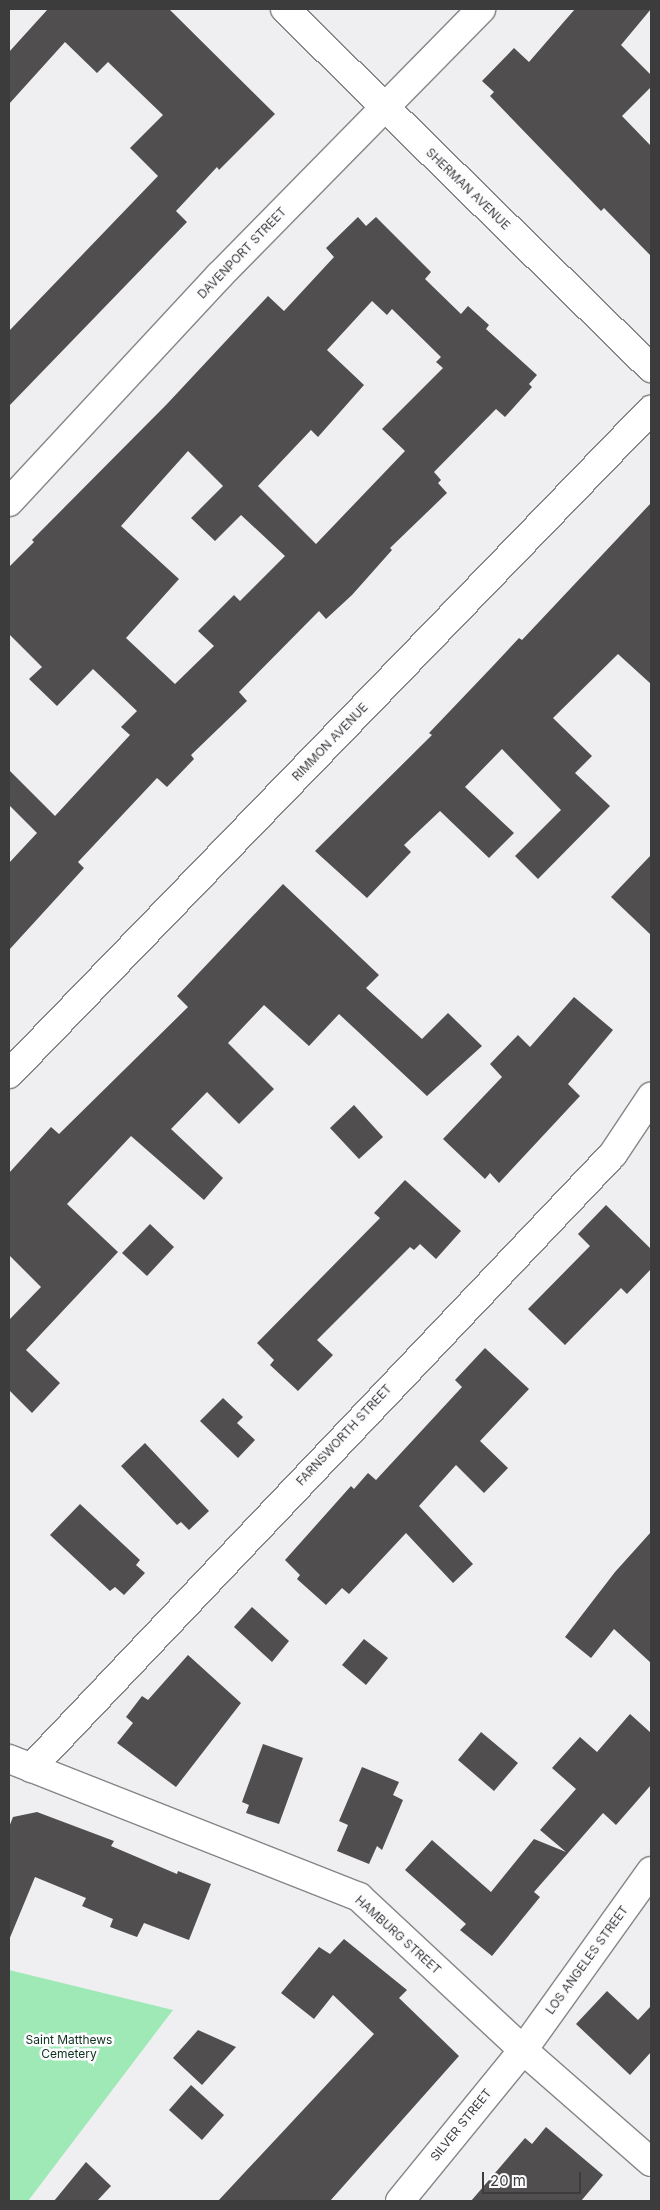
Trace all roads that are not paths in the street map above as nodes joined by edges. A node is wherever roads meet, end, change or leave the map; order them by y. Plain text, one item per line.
1 (285, 9) edge
2 (481, 9) edge
3 (386, 107) junction
4 (651, 368) edge
5 (651, 410) edge
6 (9, 502) edge
7 (9, 1074) edge
8 (651, 1097) edge
9 (20, 1764) edge
10 (651, 1871) edge
11 (523, 2050) junction
12 (651, 2162) edge
13 (400, 2201) edge

1 - 3 street, SHERMAN AVENUE
2 - 3 street, DAVENPORT STREET
3 - 4 street, SHERMAN AVENUE
3 - 6 street, DAVENPORT STREET
5 - 7 street, RIMMON AVENUE
8 - 9 street, FARNSWORTH STREET
9 - 11 street, HAMBURG STREET
10 - 11 street, LOS ANGELES STREET
11 - 12 street, HAMBURG STREET
11 - 13 street, SILVER STREET

